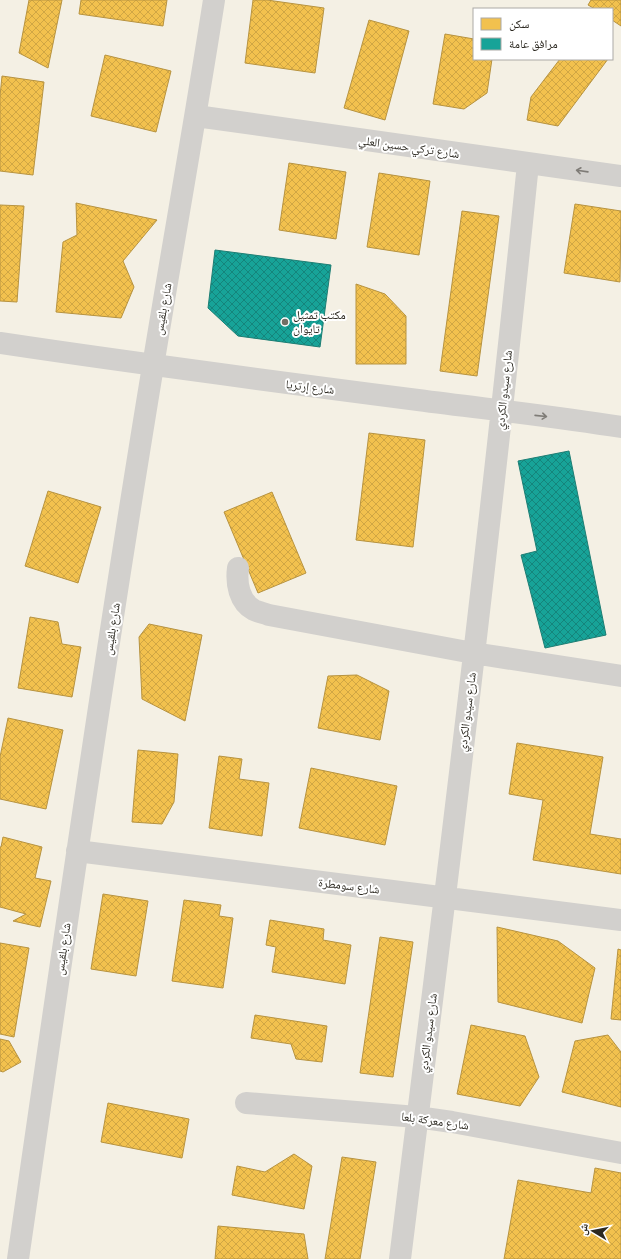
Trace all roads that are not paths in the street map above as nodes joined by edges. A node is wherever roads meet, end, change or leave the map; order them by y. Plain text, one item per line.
1 (214, 0) edge
2 (196, 116) junction
3 (528, 164) junction
4 (621, 176) edge
5 (0, 343) edge
6 (153, 366) junction
7 (502, 411) junction
8 (621, 426) edge
9 (238, 568) dead end
10 (473, 653) junction
11 (621, 676) edge
12 (77, 851) junction
13 (445, 898) junction
14 (621, 920) edge
15 (246, 1103) dead end
16 (417, 1117) junction
17 (621, 1153) edge
18 (18, 1259) edge
19 (400, 1259) edge

1 - 2 street, شارع بلقيس
2 - 3 street, شارع تركي حسين العلي
2 - 6 street, شارع بلقيس
4 -> 3 street, شارع تركي حسين العلي
3 - 7 street, شارع سيدو الكردي
5 - 6 street, شارع إرتريا
6 - 7 street, شارع إرتريا
6 - 12 street, شارع بلقيس
7 -> 8 street, شارع إرتريا
7 - 10 street, شارع سيدو الكردي
9 - 10 street
10 - 11 street
10 - 13 street, شارع سيدو الكردي
12 - 13 street, شارع سومطرة
12 - 18 street, شارع بلقيس
13 - 14 street, شارع سومطرة
13 - 16 street, شارع سيدو الكردي
15 - 16 street, شارع معركة بلعا
16 - 17 street, شارع معركة بلعا
16 - 19 street, شارع سيدو الكردي

